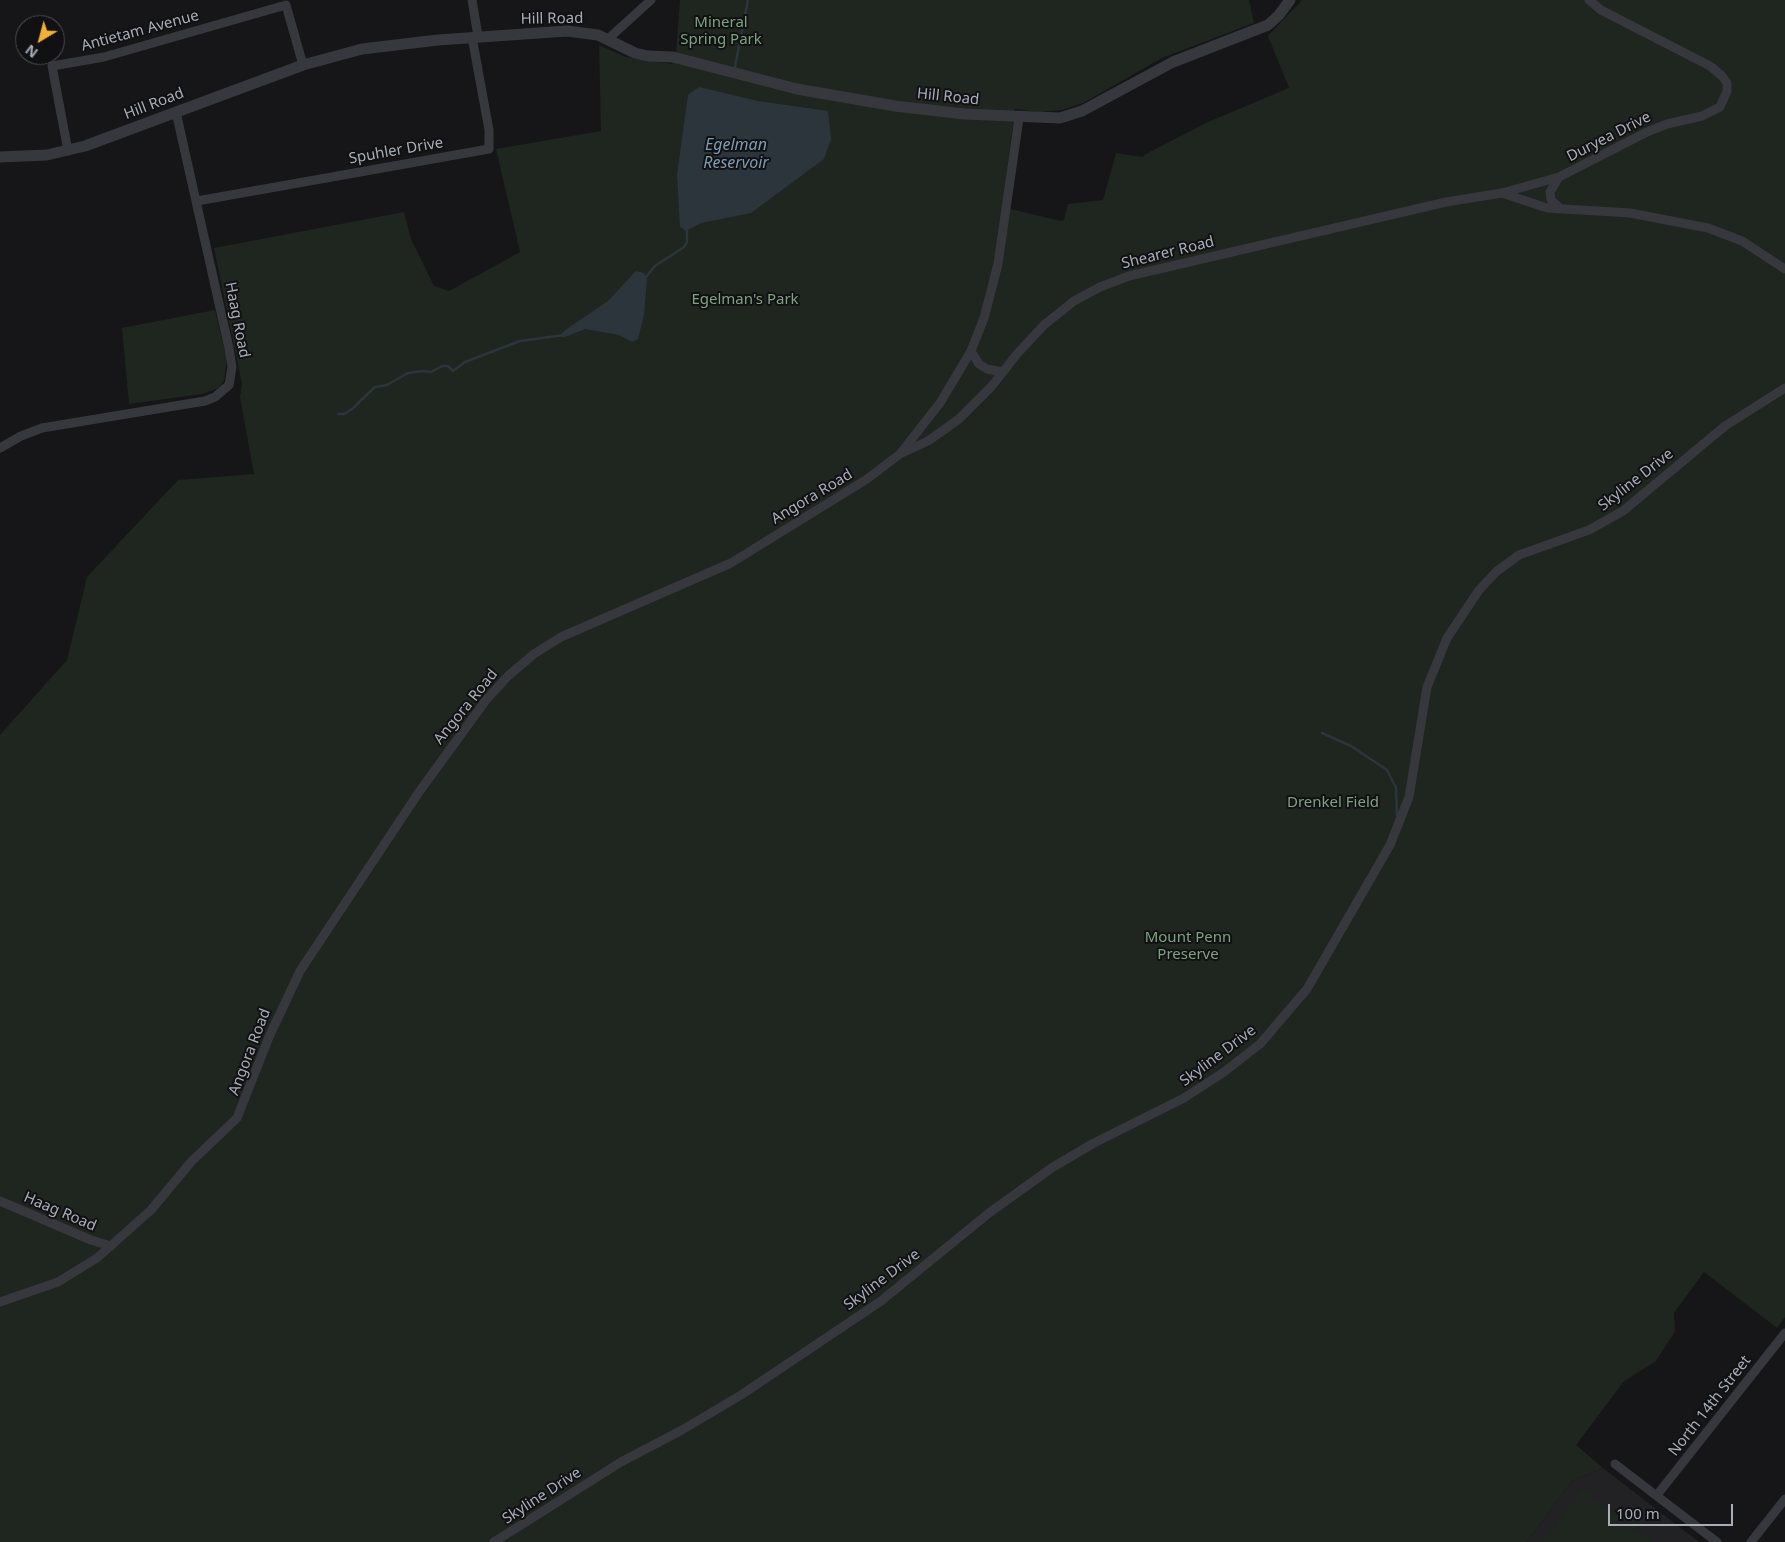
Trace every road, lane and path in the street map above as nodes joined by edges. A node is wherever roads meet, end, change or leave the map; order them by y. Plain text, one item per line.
1 (472, 0) edge
2 (651, 0) edge
3 (1290, 0) edge
4 (1589, 0) edge
5 (475, 37) junction
6 (608, 39) junction
7 (303, 65) junction
8 (176, 112) junction
9 (1019, 118) junction
10 (68, 151) junction
11 (0, 157) edge
12 (1559, 177) junction
13 (1502, 193) junction
14 (197, 201) junction
15 (1562, 210) junction
16 (1785, 270) edge
17 (970, 351) junction
18 (1003, 372) junction
19 (1785, 388) edge
20 (1785, 396) edge
21 (1769, 399) junction
22 (0, 448) edge
23 (900, 454) junction
24 (0, 1201) edge
25 (111, 1246) junction
26 (0, 1302) edge
27 (1785, 1333) edge
28 (1615, 1464) dead end
29 (1657, 1496) junction
30 (1785, 1498) edge
31 (494, 1542) edge
32 (1717, 1542) edge
33 (1751, 1542) edge

1 - 5 street
2 - 6 street
3 - 9 street, Hill Road
4 - 12 street, Duryea Drive
5 - 6 street, Hill Road
5 - 7 street, Hill Road
5 - 14 street, Spuhler Drive
6 - 9 street, Hill Road
7 - 8 street, Hill Road
7 - 10 street, Antietam Avenue
8 - 10 street, Hill Road
8 - 14 street, Haag Road
9 - 17 street, Angora Road
10 - 11 street, Hill Road
12 - 13 street, Duryea Drive
12 - 15 street, Duryea Drive
13 - 15 street
13 - 18 street, Shearer Road
14 - 22 street, Haag Road
15 - 16 street
17 - 18 street
17 - 23 street, Angora Road
18 - 23 street, Shearer Road
19 - 21 street, Skyline Drive
20 - 21 street, Skyline Drive
21 - 31 street, Skyline Drive
23 - 25 street, Angora Road
24 - 25 street, Haag Road
25 - 26 street, Angora Road
27 - 29 street, North 14th Street
28 - 29 street
29 - 32 street
30 - 33 street

